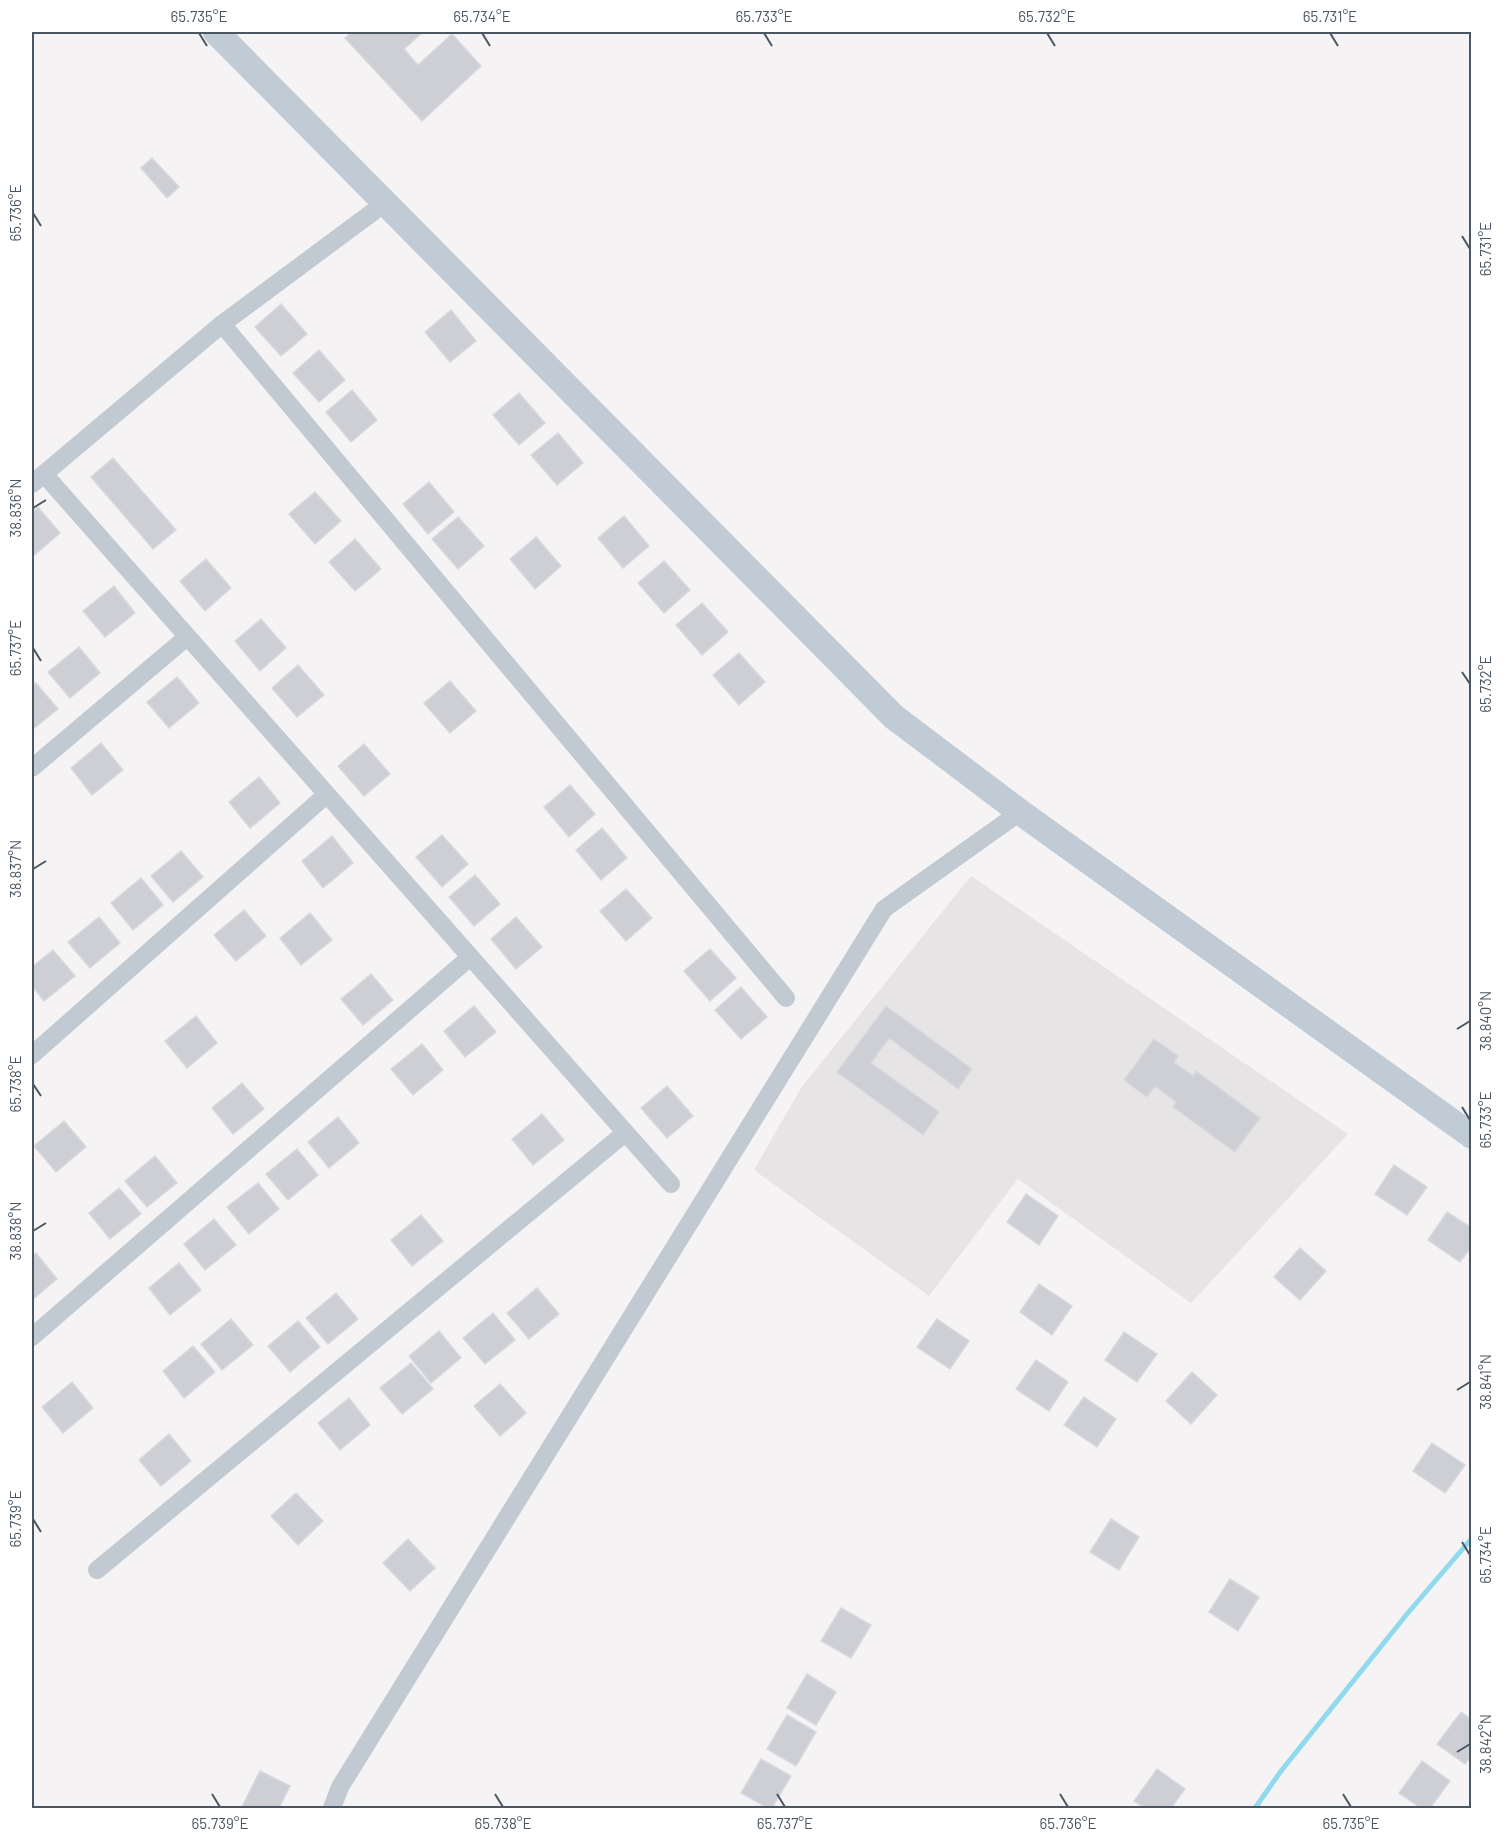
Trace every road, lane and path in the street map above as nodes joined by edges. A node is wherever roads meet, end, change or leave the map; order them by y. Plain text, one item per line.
1 (216, 32) edge
2 (385, 203) junction
3 (222, 324) junction
4 (38, 479) edge
5 (187, 637) junction
6 (32, 768) edge
7 (326, 795) junction
8 (1020, 812) junction
9 (470, 958) junction
10 (786, 998) dead end
11 (32, 1055) edge
12 (625, 1133) junction
13 (1472, 1137) edge
14 (671, 1184) dead end
15 (32, 1337) edge
16 (97, 1570) dead end
17 (332, 1809) edge

1 - 2 street
2 - 3 street
2 - 8 street
3 - 4 street
3 - 10 street
4 - 5 street
5 - 6 street
5 - 7 street
7 - 9 street
7 - 11 street
8 - 13 street
8 - 17 street
9 - 12 street
9 - 15 street
12 - 14 street
12 - 16 street

